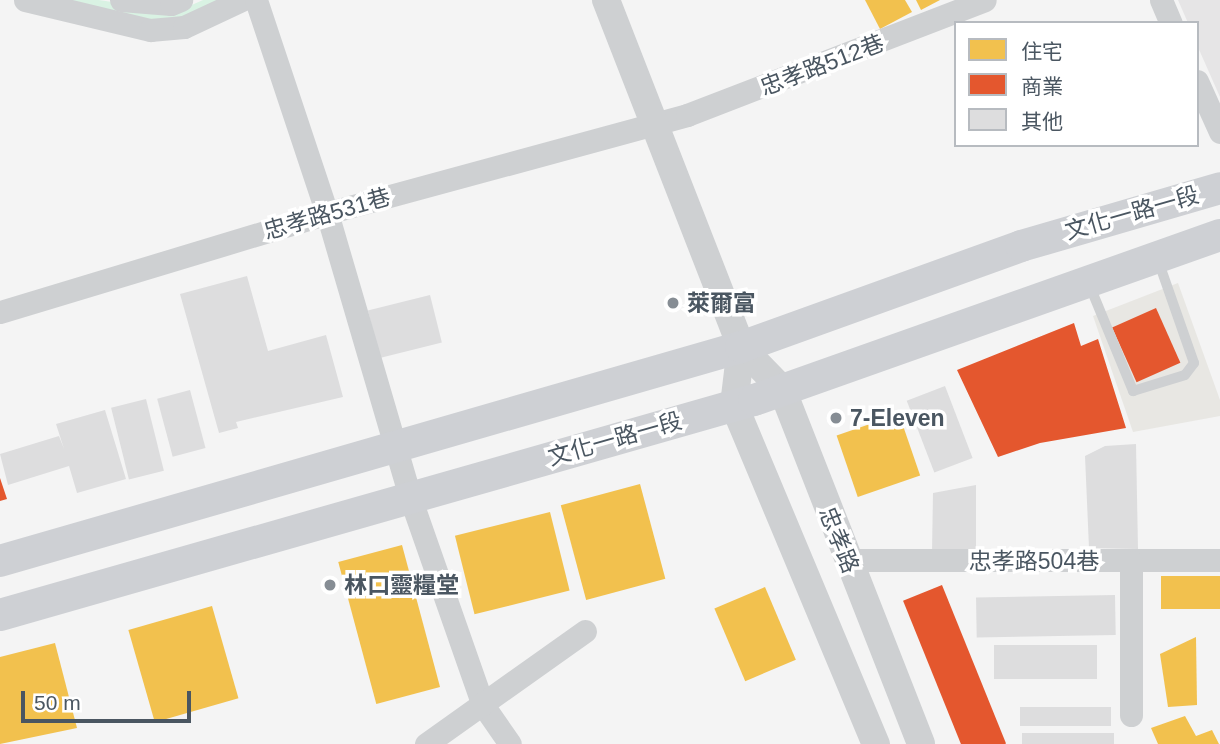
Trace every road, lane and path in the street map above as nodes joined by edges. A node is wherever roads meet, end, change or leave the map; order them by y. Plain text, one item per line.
1 (25, 0) edge
2 (121, 0) edge
3 (181, 0) edge
4 (242, 0) edge
5 (256, 0) edge
6 (606, 0) edge
7 (985, 0) edge
8 (1161, 0) edge
9 (1170, 21) edge
10 (1199, 85) edge
11 (656, 123) junction
12 (1220, 132) edge
13 (1220, 188) edge
14 (327, 214) junction
15 (1220, 234) edge
16 (1157, 257) junction
17 (1088, 282) junction
18 (0, 312) edge
19 (741, 347) junction
20 (782, 389) junction
21 (734, 405) junction
22 (397, 446) junction
23 (410, 498) junction
24 (1220, 559) edge
25 (847, 560) junction
26 (0, 561) edge
27 (1131, 562) junction
28 (0, 615) edge
29 (585, 631) dead end
30 (482, 705) junction
31 (1131, 715) dead end
32 (426, 744) edge
33 (510, 744) edge
34 (876, 744) edge
35 (921, 744) edge

1 - 4 street
2 - 3 street
5 - 14 street
6 - 11 street, 忠孝路
7 - 11 street, 忠孝路512巷
8 - 9 street
10 - 12 street
11 - 14 street, 忠孝路531巷
11 - 19 street, 忠孝路
13 - 19 main road, 文化一路一段
14 - 18 street, 忠孝路531巷
14 - 22 street
15 - 16 main road, 文化一路一段
16 - 17 main road, 文化一路一段
16 - 17 lane
17 - 20 main road, 文化一路一段
19 - 20 street, 忠孝路
19 - 21 street, 忠孝路
19 - 22 main road, 文化一路一段
20 - 21 main road, 文化一路一段
20 - 25 street, 忠孝路
21 - 23 main road, 文化一路一段
21 - 34 street, 忠孝路
22 - 23 street
22 - 26 main road, 文化一路一段
23 - 28 main road, 文化一路一段
23 - 30 street
24 - 27 street, 忠孝路504巷
25 - 27 street, 忠孝路504巷
25 - 35 street, 忠孝路
27 - 31 street
29 - 30 street
30 - 32 street
30 - 33 street

